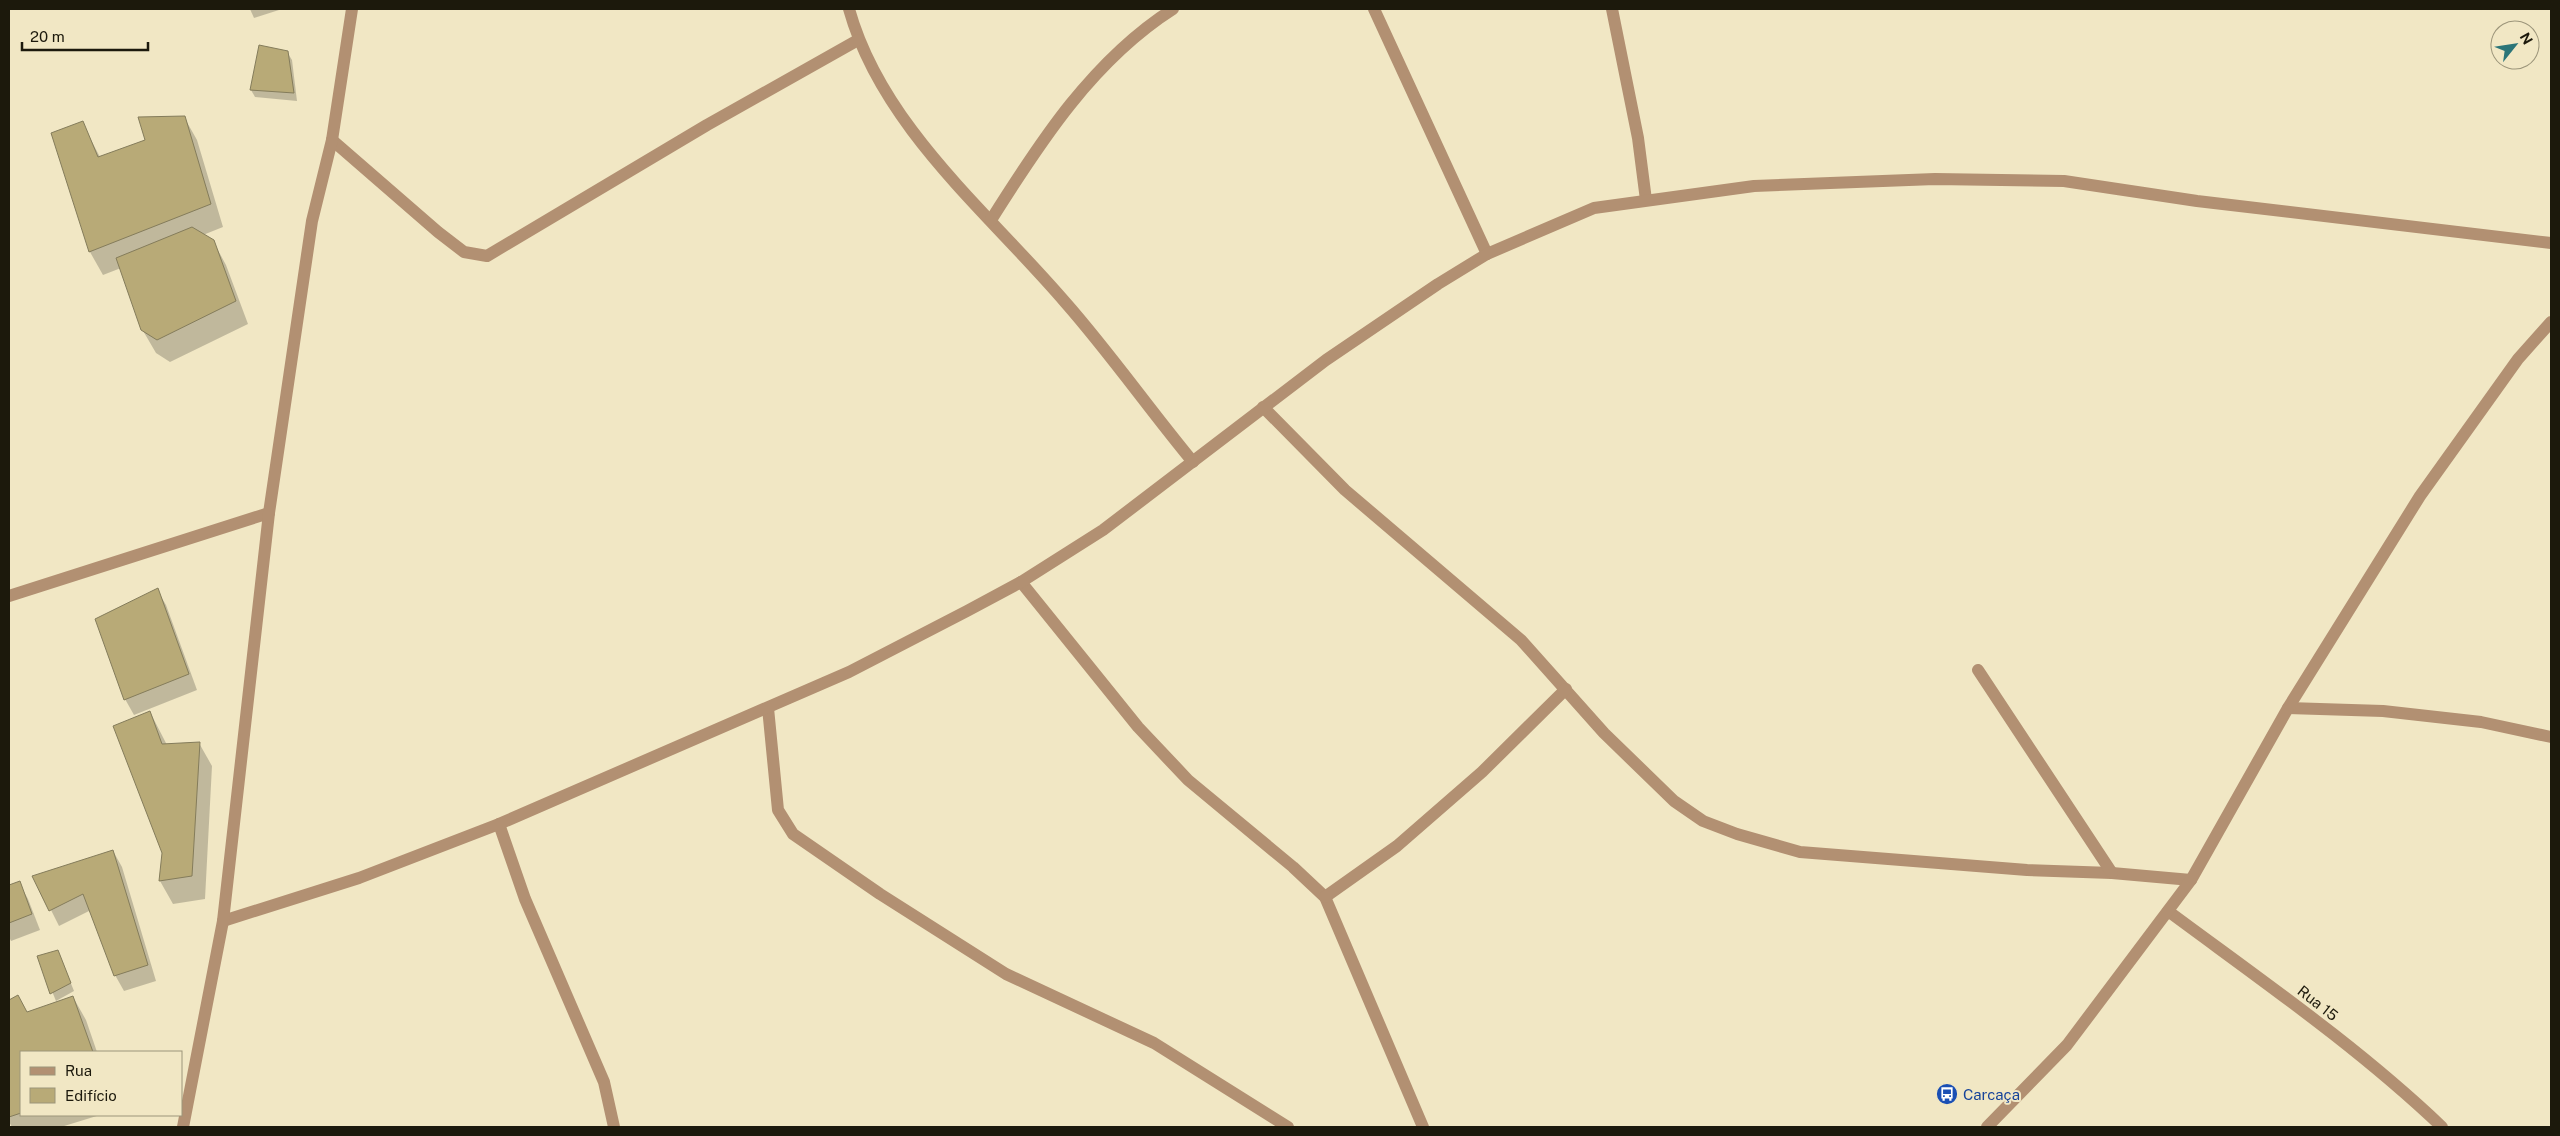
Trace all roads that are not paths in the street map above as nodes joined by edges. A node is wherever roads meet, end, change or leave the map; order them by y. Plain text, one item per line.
1 (352, 9) edge
2 (849, 9) edge
3 (1172, 9) edge
4 (1374, 9) edge
5 (1612, 9) edge
6 (858, 40) junction
7 (332, 140) junction
8 (1646, 200) junction
9 (991, 220) junction
10 (2551, 243) edge
11 (1487, 254) junction
12 (2551, 322) edge
13 (1263, 407) junction
14 (1193, 462) junction
15 (269, 513) junction
16 (1021, 582) junction
17 (9, 596) edge
18 (1978, 670) dead end
19 (1566, 688) junction
20 (768, 708) junction
21 (2288, 708) junction
22 (2551, 737) edge
23 (499, 824) junction
24 (2112, 873) junction
25 (2191, 880) junction
26 (1325, 897) junction
27 (2168, 911) junction
28 (224, 921) junction
29 (183, 1127) edge
30 (614, 1127) edge
31 (1288, 1127) edge
32 (1423, 1127) edge
33 (1988, 1127) edge
34 (2442, 1127) edge

1 - 7 street
2 - 6 street
3 - 9 street
4 - 11 street
5 - 8 street
6 - 7 street
6 - 9 street
7 - 15 street
8 - 10 street
8 - 11 street
9 - 14 street
11 - 13 street
12 - 21 street
13 - 14 street
13 - 19 street
14 - 16 street
15 - 17 street
15 - 28 street
16 - 20 street
16 - 26 street
18 - 24 street
19 - 24 street
19 - 26 street
20 - 23 street
20 - 31 street
21 - 22 street
21 - 25 street
23 - 28 street
23 - 30 street
24 - 25 street
25 - 27 street
26 - 32 street
27 - 33 street
27 - 34 street, Rua 15
28 - 29 street

